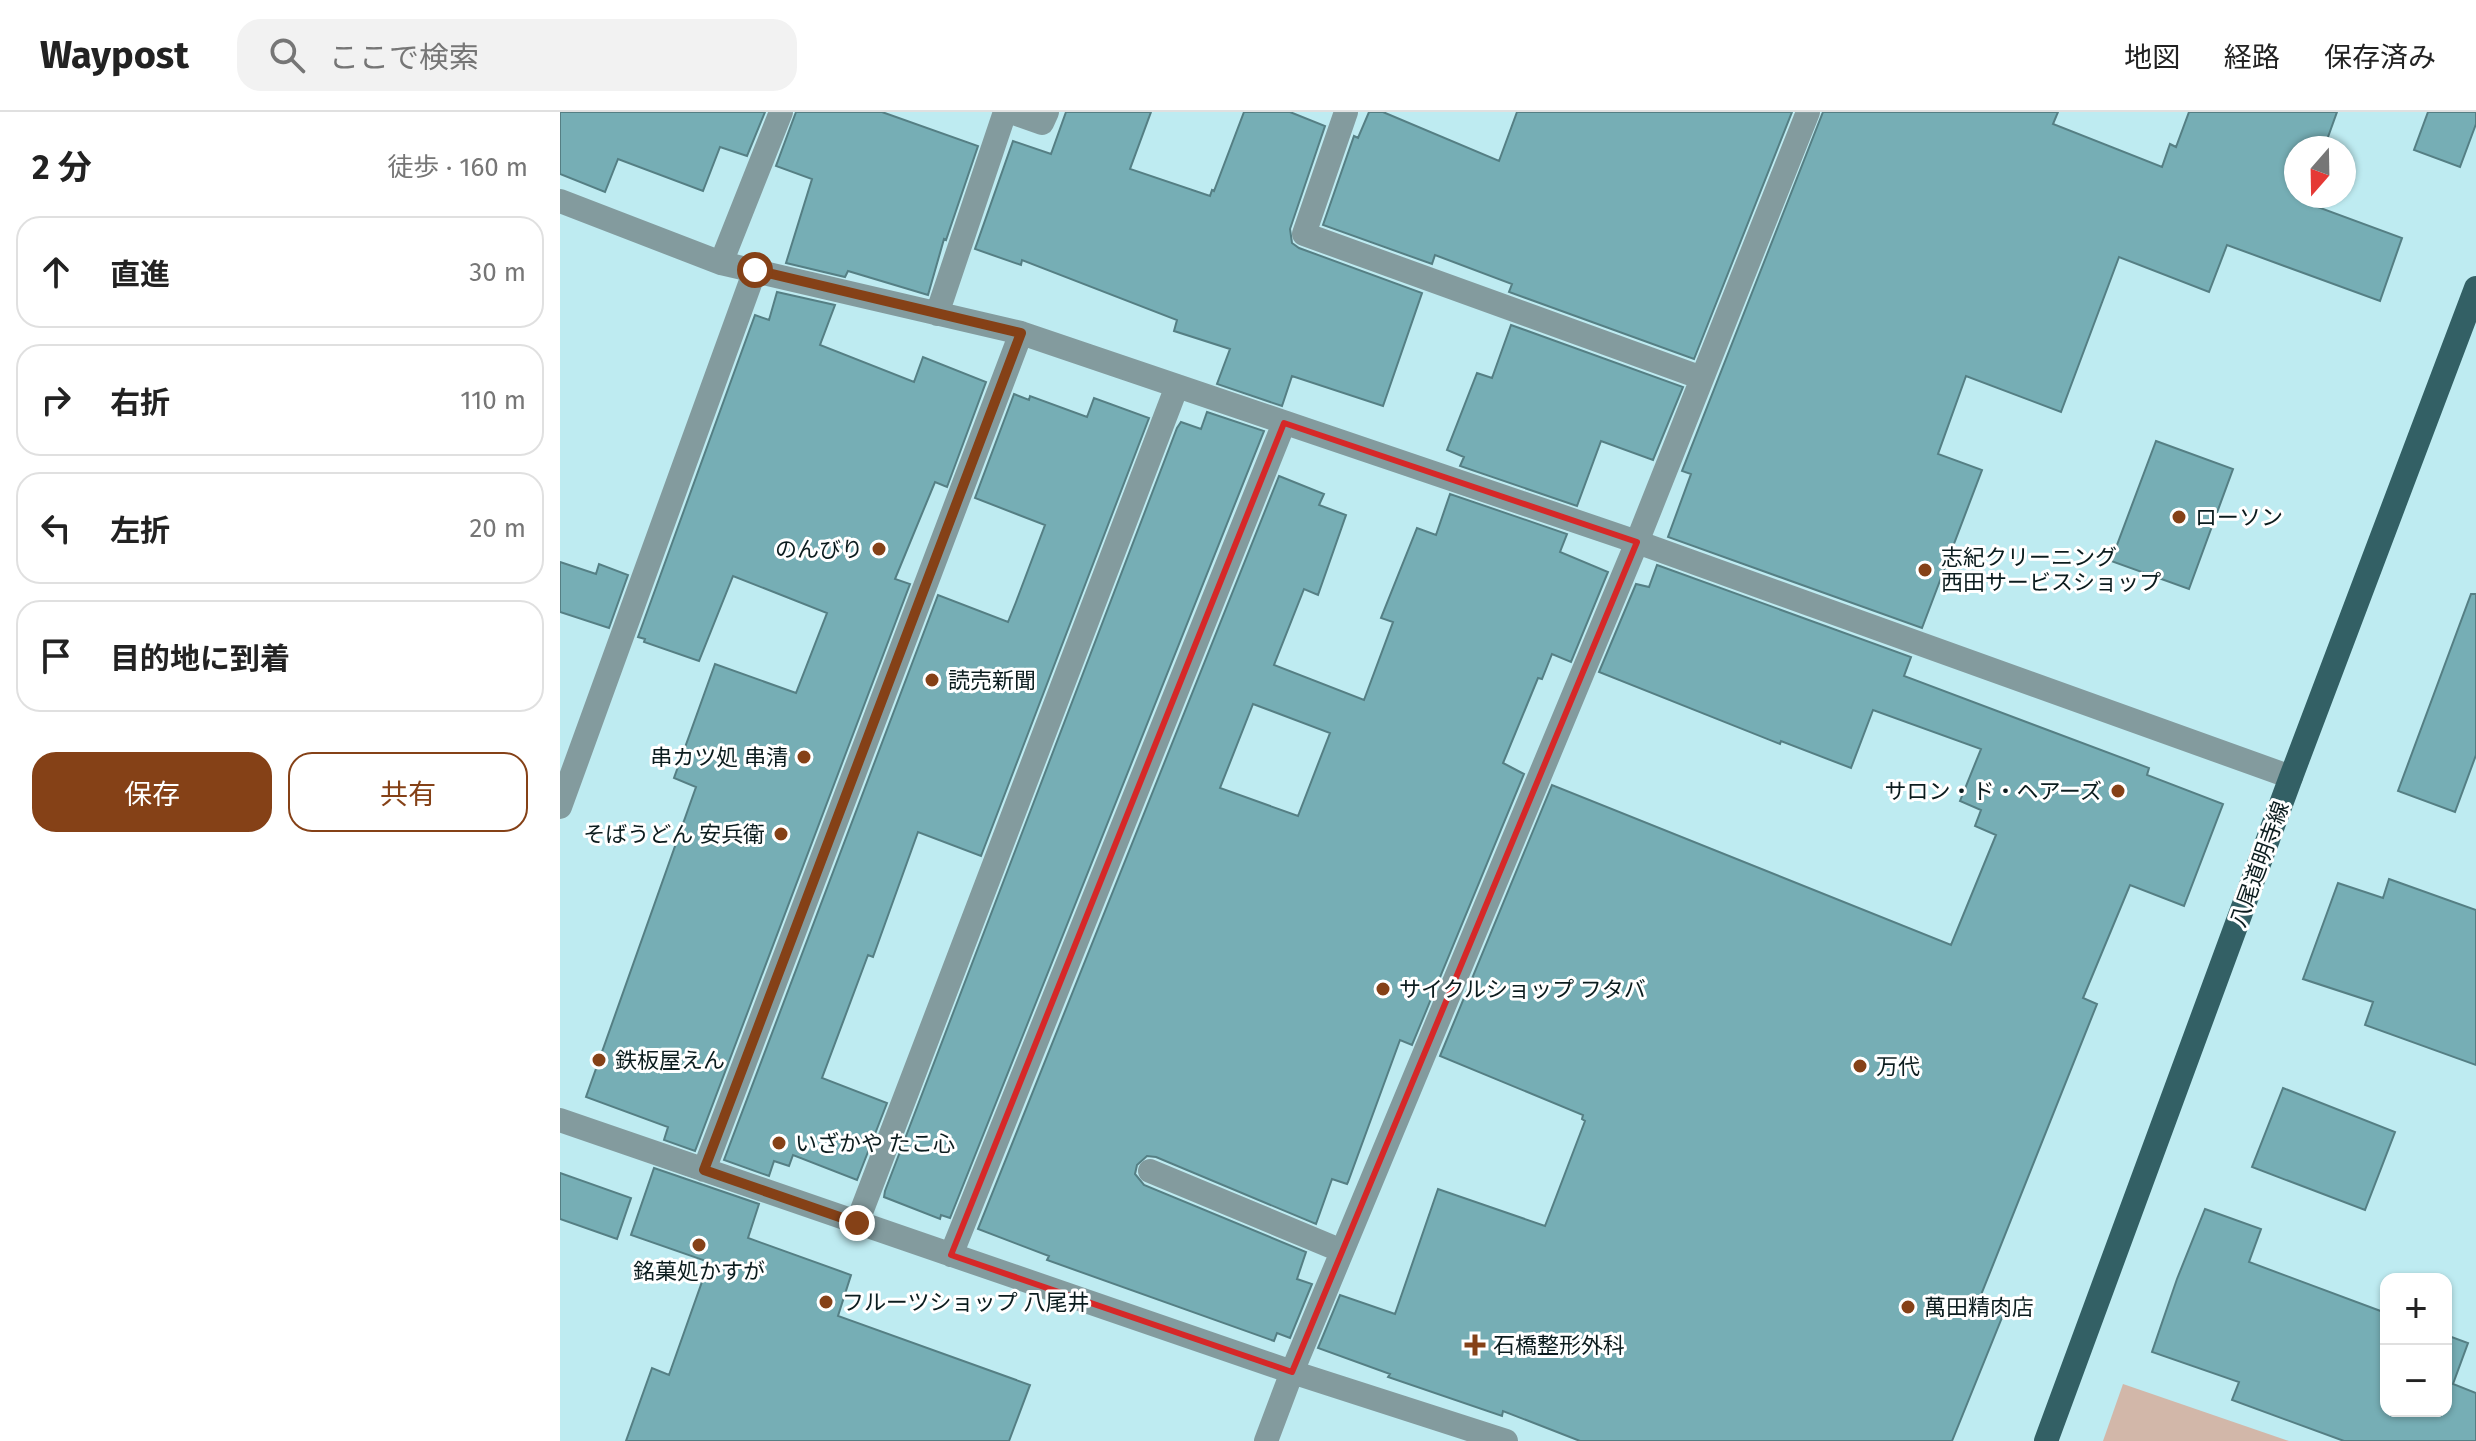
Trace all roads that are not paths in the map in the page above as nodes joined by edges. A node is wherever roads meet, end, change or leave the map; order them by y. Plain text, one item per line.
1 (781, 112) edge
2 (1008, 112) edge
3 (1047, 112) edge
4 (1346, 112) edge
5 (1808, 112) edge
6 (560, 201) edge
7 (721, 263) junction
8 (755, 270) junction
9 (2476, 288) edge
10 (937, 314) junction
11 (1021, 333) junction
12 (1702, 378) junction
13 (1177, 386) junction
14 (1284, 423) junction
15 (1637, 542) junction
16 (2291, 777) junction
17 (561, 802) edge
18 (560, 1120) edge
19 (704, 1170) junction
20 (1150, 1171) dead end
21 (857, 1223) junction
22 (1342, 1251) junction
23 (951, 1255) junction
24 (1292, 1372) junction
25 (1266, 1441) edge
26 (1506, 1441) edge
27 (2046, 1441) edge

1 - 7 street
2 - 3 street
2 - 10 street
4 - 12 street
5 - 12 street
6 - 7 street
7 - 8 street
8 - 10 street
8 - 17 street
9 - 16 main road, 八尾道明寺線
10 - 11 street
11 - 13 street
11 - 19 street
12 - 15 street
13 - 14 street
13 - 21 street
14 - 15 street
14 - 23 street
15 - 16 street
15 - 22 street
16 - 27 main road, 八尾道明寺線
18 - 19 street
19 - 21 street
20 - 22 street
21 - 23 street
22 - 24 street
23 - 24 street
24 - 25 street
24 - 26 street

